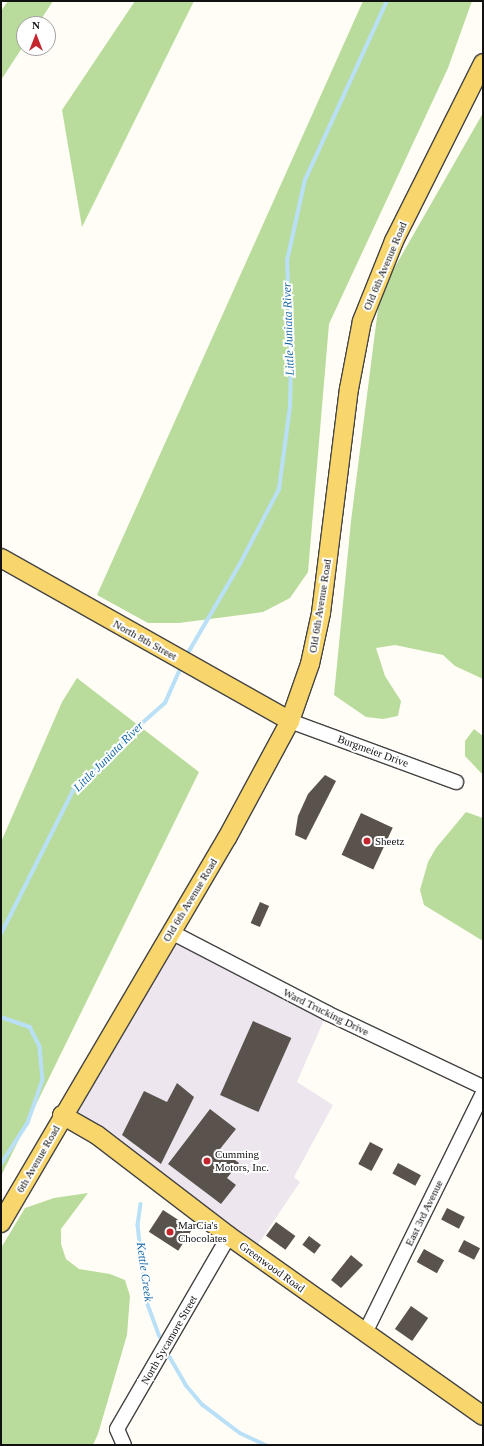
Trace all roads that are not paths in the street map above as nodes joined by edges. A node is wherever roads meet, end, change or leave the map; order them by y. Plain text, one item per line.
1 (483, 63) edge
2 (1, 558) edge
3 (290, 721) junction
4 (456, 782) dead end
5 (171, 932) junction
6 (483, 1087) edge
7 (483, 1094) edge
8 (62, 1116) junction
9 (1, 1223) edge
10 (229, 1236) junction
11 (365, 1333) junction
12 (483, 1416) edge
13 (124, 1445) edge

1 - 3 main road, Old 6th Avenue Road
2 - 3 main road, North 8th Street
3 - 4 street, Burgmeier Drive
3 - 5 main road, Old 6th Avenue Road
5 - 6 street, Ward Trucking Drive
5 - 8 main road, Old 6th Avenue Road
7 - 11 street, East 3rd Avenue
8 - 9 main road, 6th Avenue Road
8 - 10 main road, Greenwood Road
10 - 11 main road, Greenwood Road
10 - 13 street, North Sycamore Street
11 - 12 main road, Greenwood Road

